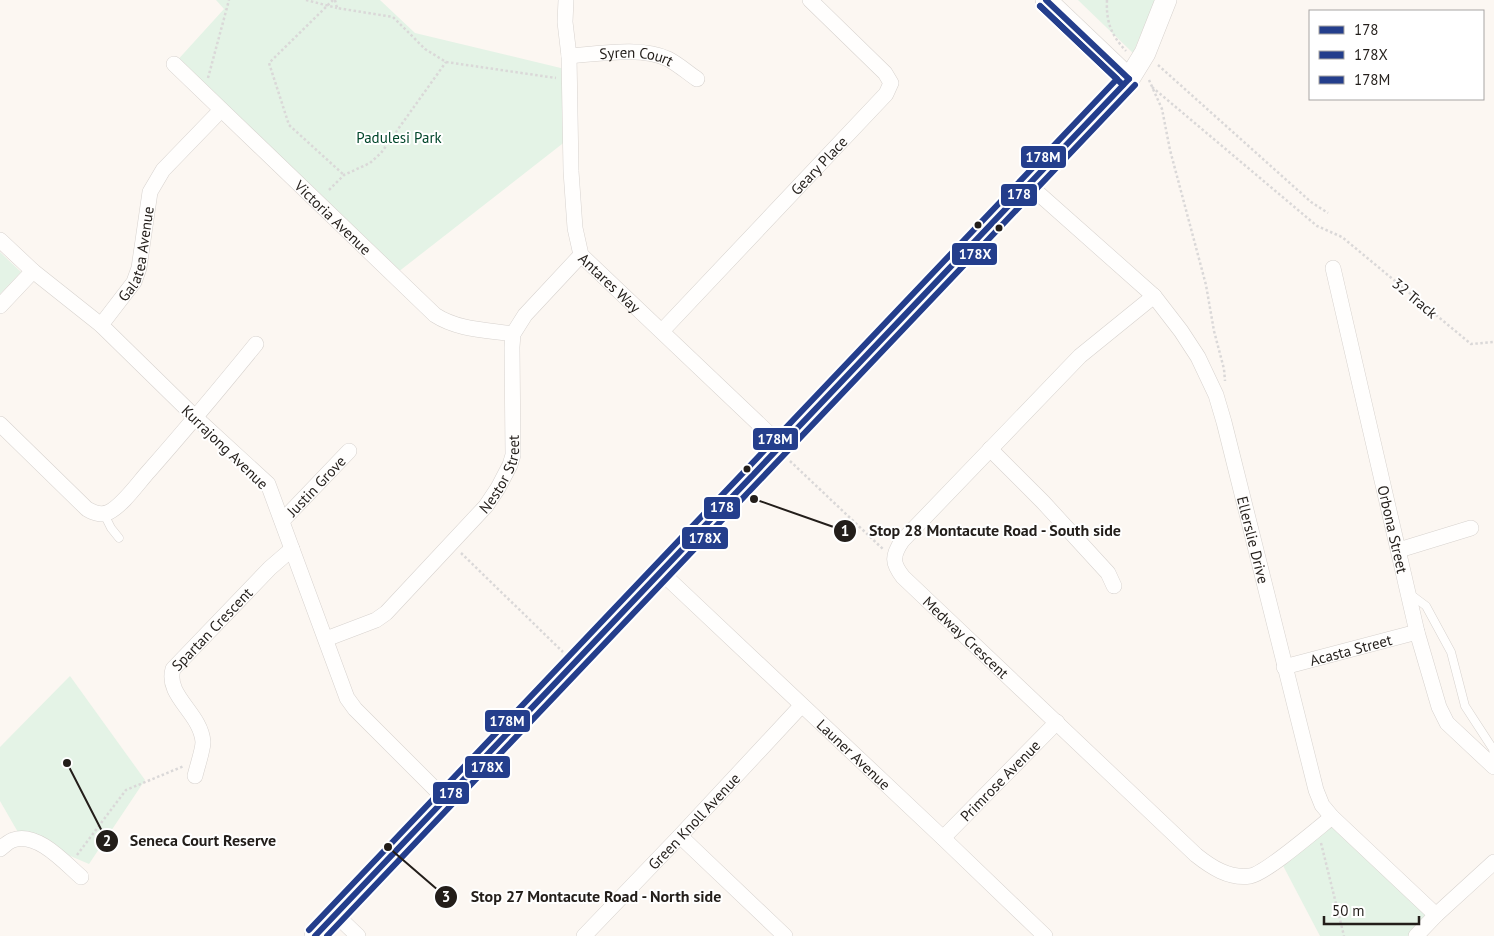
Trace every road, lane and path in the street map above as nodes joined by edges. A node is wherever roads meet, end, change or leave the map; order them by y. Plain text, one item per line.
1 (230, 0) edge
2 (306, 0) edge
3 (334, 0) edge
4 (566, 0) edge
5 (810, 0) edge
6 (1046, 0) edge
7 (1107, 0) edge
8 (1166, 0) edge
9 (326, 7) junction
10 (337, 8) junction
11 (569, 56) junction
12 (1143, 57) junction
13 (446, 62) junction
14 (174, 64) dead end
15 (561, 79) dead end
16 (697, 79) dead end
17 (1129, 79) junction
18 (206, 85) dead end
19 (1152, 87) junction
20 (222, 110) junction
21 (344, 174) junction
22 (1029, 184) junction
23 (329, 190) dead end
24 (1328, 214) dead end
25 (0, 240) edge
26 (581, 255) junction
27 (1333, 268) dead end
28 (33, 271) junction
29 (1154, 296) junction
30 (0, 306) edge
31 (101, 325) junction
32 (662, 331) junction
33 (513, 334) junction
34 (1494, 342) edge
35 (256, 344) dead end
36 (1226, 389) dead end
37 (196, 418) junction
38 (0, 424) edge
39 (779, 447) junction
40 (990, 449) junction
41 (349, 451) dead end
42 (104, 514) junction
43 (282, 521) junction
44 (1471, 528) dead end
45 (119, 538) dead end
46 (451, 543) junction
47 (292, 550) junction
48 (1399, 550) junction
49 (894, 559) junction
50 (662, 573) junction
51 (1114, 586) dead end
52 (1408, 593) junction
53 (1417, 632) junction
54 (326, 639) junction
55 (567, 656) dead end
56 (1284, 667) junction
57 (801, 706) junction
58 (1057, 722) junction
59 (1494, 755) edge
60 (199, 760) junction
61 (1494, 767) edge
62 (195, 776) dead end
63 (446, 800) junction
64 (1332, 817) junction
65 (1315, 831) junction
66 (680, 836) junction
67 (943, 838) junction
68 (0, 849) edge
69 (1494, 862) edge
70 (68, 866) junction
71 (81, 877) dead end
72 (335, 914) junction
73 (1436, 915) junction
74 (315, 936) edge
75 (358, 936) edge
76 (584, 936) edge
77 (785, 936) edge
78 (1045, 936) edge
79 (1344, 936) edge
80 (1416, 936) edge

1 - 18 path
2 - 9 path
3 - 9 path
3 - 10 path
4 - 11 street, Antares Way
5 - 32 street, Geary Place
6 - 17 main road
7 - 12 path
8 - 12 main road
9 - 10 path
9 - 21 path
10 - 13 path
11 - 16 street, Syren Court
11 - 26 street, Antares Way
12 - 17 main road
12 - 19 path
12 - 24 path
13 - 15 path
13 - 21 path
14 - 20 street, Victoria Avenue
17 - 22 main road
19 - 34 path, 32 Track
19 - 36 path
20 - 31 street, Galatea Avenue
20 - 33 street, Victoria Avenue
21 - 23 path
22 - 29 street, Ellerslie Drive
22 - 39 main road
25 - 28 street, Kurrajong Avenue
26 - 32 street, Antares Way
26 - 33 street
27 - 48 street, Orbona Street
28 - 30 street
28 - 31 street, Kurrajong Avenue
29 - 40 street
29 - 56 street, Ellerslie Drive
31 - 37 street, Kurrajong Avenue
32 - 39 street, Antares Way
33 - 46 street, Nestor Street
35 - 37 street
37 - 42 street
37 - 43 street, Kurrajong Avenue
38 - 42 street
39 - 49 path
39 - 50 main road
40 - 49 street
40 - 51 street
41 - 43 street, Justin Grove
42 - 45 lane
43 - 47 street, Kurrajong Avenue
44 - 48 street
46 - 54 street, Nestor Street
46 - 55 path
47 - 54 street, Kurrajong Avenue
47 - 60 street, Spartan Crescent
48 - 52 street, Orbona Street
49 - 58 street, Medway Crescent
50 - 57 street, Launer Avenue
50 - 63 main road
52 - 53 street, Orbona Street
52 - 59 lane
53 - 56 street, Acasta Street
53 - 61 street, Orbona Street
54 - 63 street, Kurrajong Avenue
56 - 64 street, Ellerslie Drive
57 - 66 street, Green Knoll Avenue
57 - 67 street, Launer Avenue
58 - 65 street, Medway Crescent
58 - 67 street, Primrose Avenue
60 - 62 street, Spartan Crescent
60 - 70 path
63 - 72 main road
64 - 65 street, Medway Crescent
64 - 73 street, Ellerslie Drive
65 - 79 path
66 - 76 street, Green Knoll Avenue
66 - 77 street
67 - 78 street, Launer Avenue
68 - 70 street
69 - 73 street
70 - 71 street
72 - 74 main road
72 - 75 street
73 - 80 street

